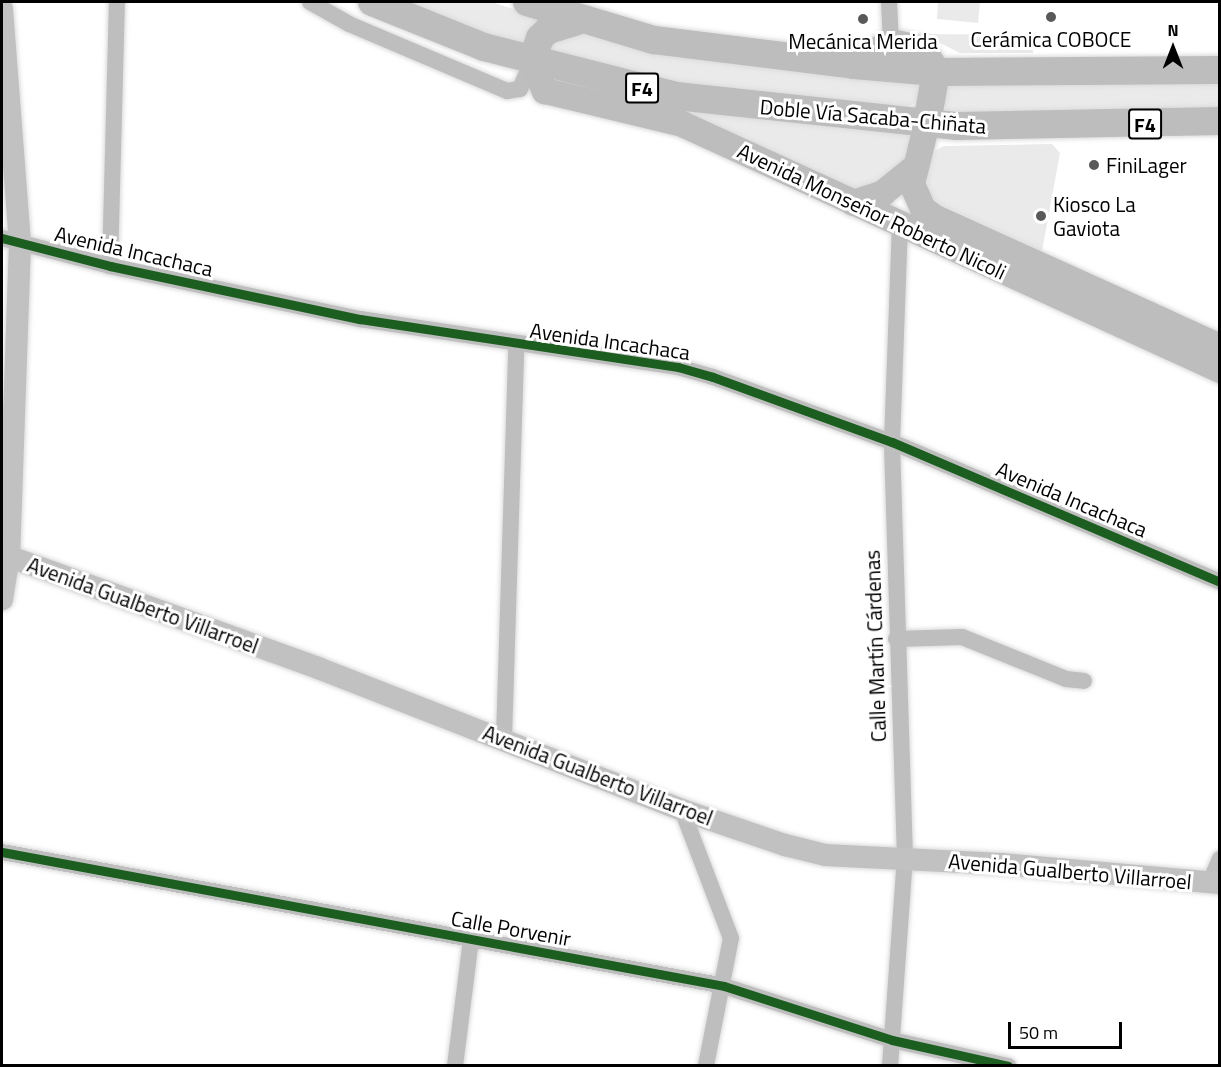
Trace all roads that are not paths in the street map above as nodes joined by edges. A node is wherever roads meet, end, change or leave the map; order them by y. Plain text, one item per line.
1 (117, 2) edge
2 (310, 2) edge
3 (372, 2) edge
4 (527, 2) edge
5 (889, 2) edge
6 (2, 9) edge
7 (580, 21) junction
8 (891, 43) junction
9 (532, 61) junction
10 (854, 65) junction
11 (1220, 69) edge
12 (936, 72) junction
13 (1220, 122) edge
14 (927, 123) junction
15 (913, 169) junction
16 (853, 203) junction
17 (900, 225) junction
18 (11, 241) edge
19 (110, 266) junction
20 (516, 346) junction
21 (1220, 347) edge
22 (1220, 370) edge
23 (892, 442) junction
24 (5, 555) edge
25 (1220, 582) edge
26 (2, 599) edge
27 (896, 639) junction
28 (1084, 681) dead end
29 (504, 738) junction
30 (682, 810) junction
31 (2, 852) edge
32 (905, 858) junction
33 (1220, 859) edge
34 (1215, 883) edge
35 (471, 940) junction
36 (724, 986) junction
37 (892, 1040) junction
38 (455, 1065) edge
39 (706, 1065) edge
40 (890, 1065) edge
41 (1008, 1065) edge

1 - 19 street
2 - 9 street
3 - 9 highway, F4
4 - 7 highway, F4
5 - 8 street
6 - 18 main road
7 - 9 highway
7 - 10 highway, F4
8 - 10 highway
8 - 12 highway
9 - 14 highway, Doble Vía Sacaba-Chiñata / F4
9 - 16 main road, Avenida Monseñor Roberto Nicoli
10 - 12 highway, F4
11 - 12 highway, F4
12 - 14 highway
13 - 14 highway, Doble Vía Sacaba-Chiñata / F4
14 - 15 main road, Avenida Monseñor Roberto Nicoli
15 - 16 main road
15 - 21 main road, Avenida Monseñor Roberto Nicoli
16 - 17 main road, Avenida Monseñor Roberto Nicoli
17 - 22 main road, Avenida Monseñor Roberto Nicoli
17 - 23 street, Calle Martín Cárdenas
18 - 19 street, Avenida Incachaca
18 - 24 main road
19 - 20 street, Avenida Incachaca
20 - 23 street, Avenida Incachaca
20 - 29 street
23 - 25 street, Avenida Incachaca
23 - 27 street, Calle Martín Cárdenas
24 - 26 main road
24 - 29 main road, Avenida Gualberto Villarroel
27 - 28 street
27 - 32 street, Calle Martín Cárdenas
29 - 30 main road, Avenida Gualberto Villarroel
30 - 32 main road, Avenida Gualberto Villarroel
30 - 36 street
31 - 35 street, Calle Porvenir
32 - 34 main road, Avenida Gualberto Villarroel
32 - 37 street, Calle Martín Cárdenas
33 - 34 street
35 - 36 street, Calle Porvenir
35 - 38 street
36 - 37 street, Calle Porvenir
36 - 39 street
37 - 40 street, Calle Martín Cárdenas
37 - 41 street, Calle Porvenir

